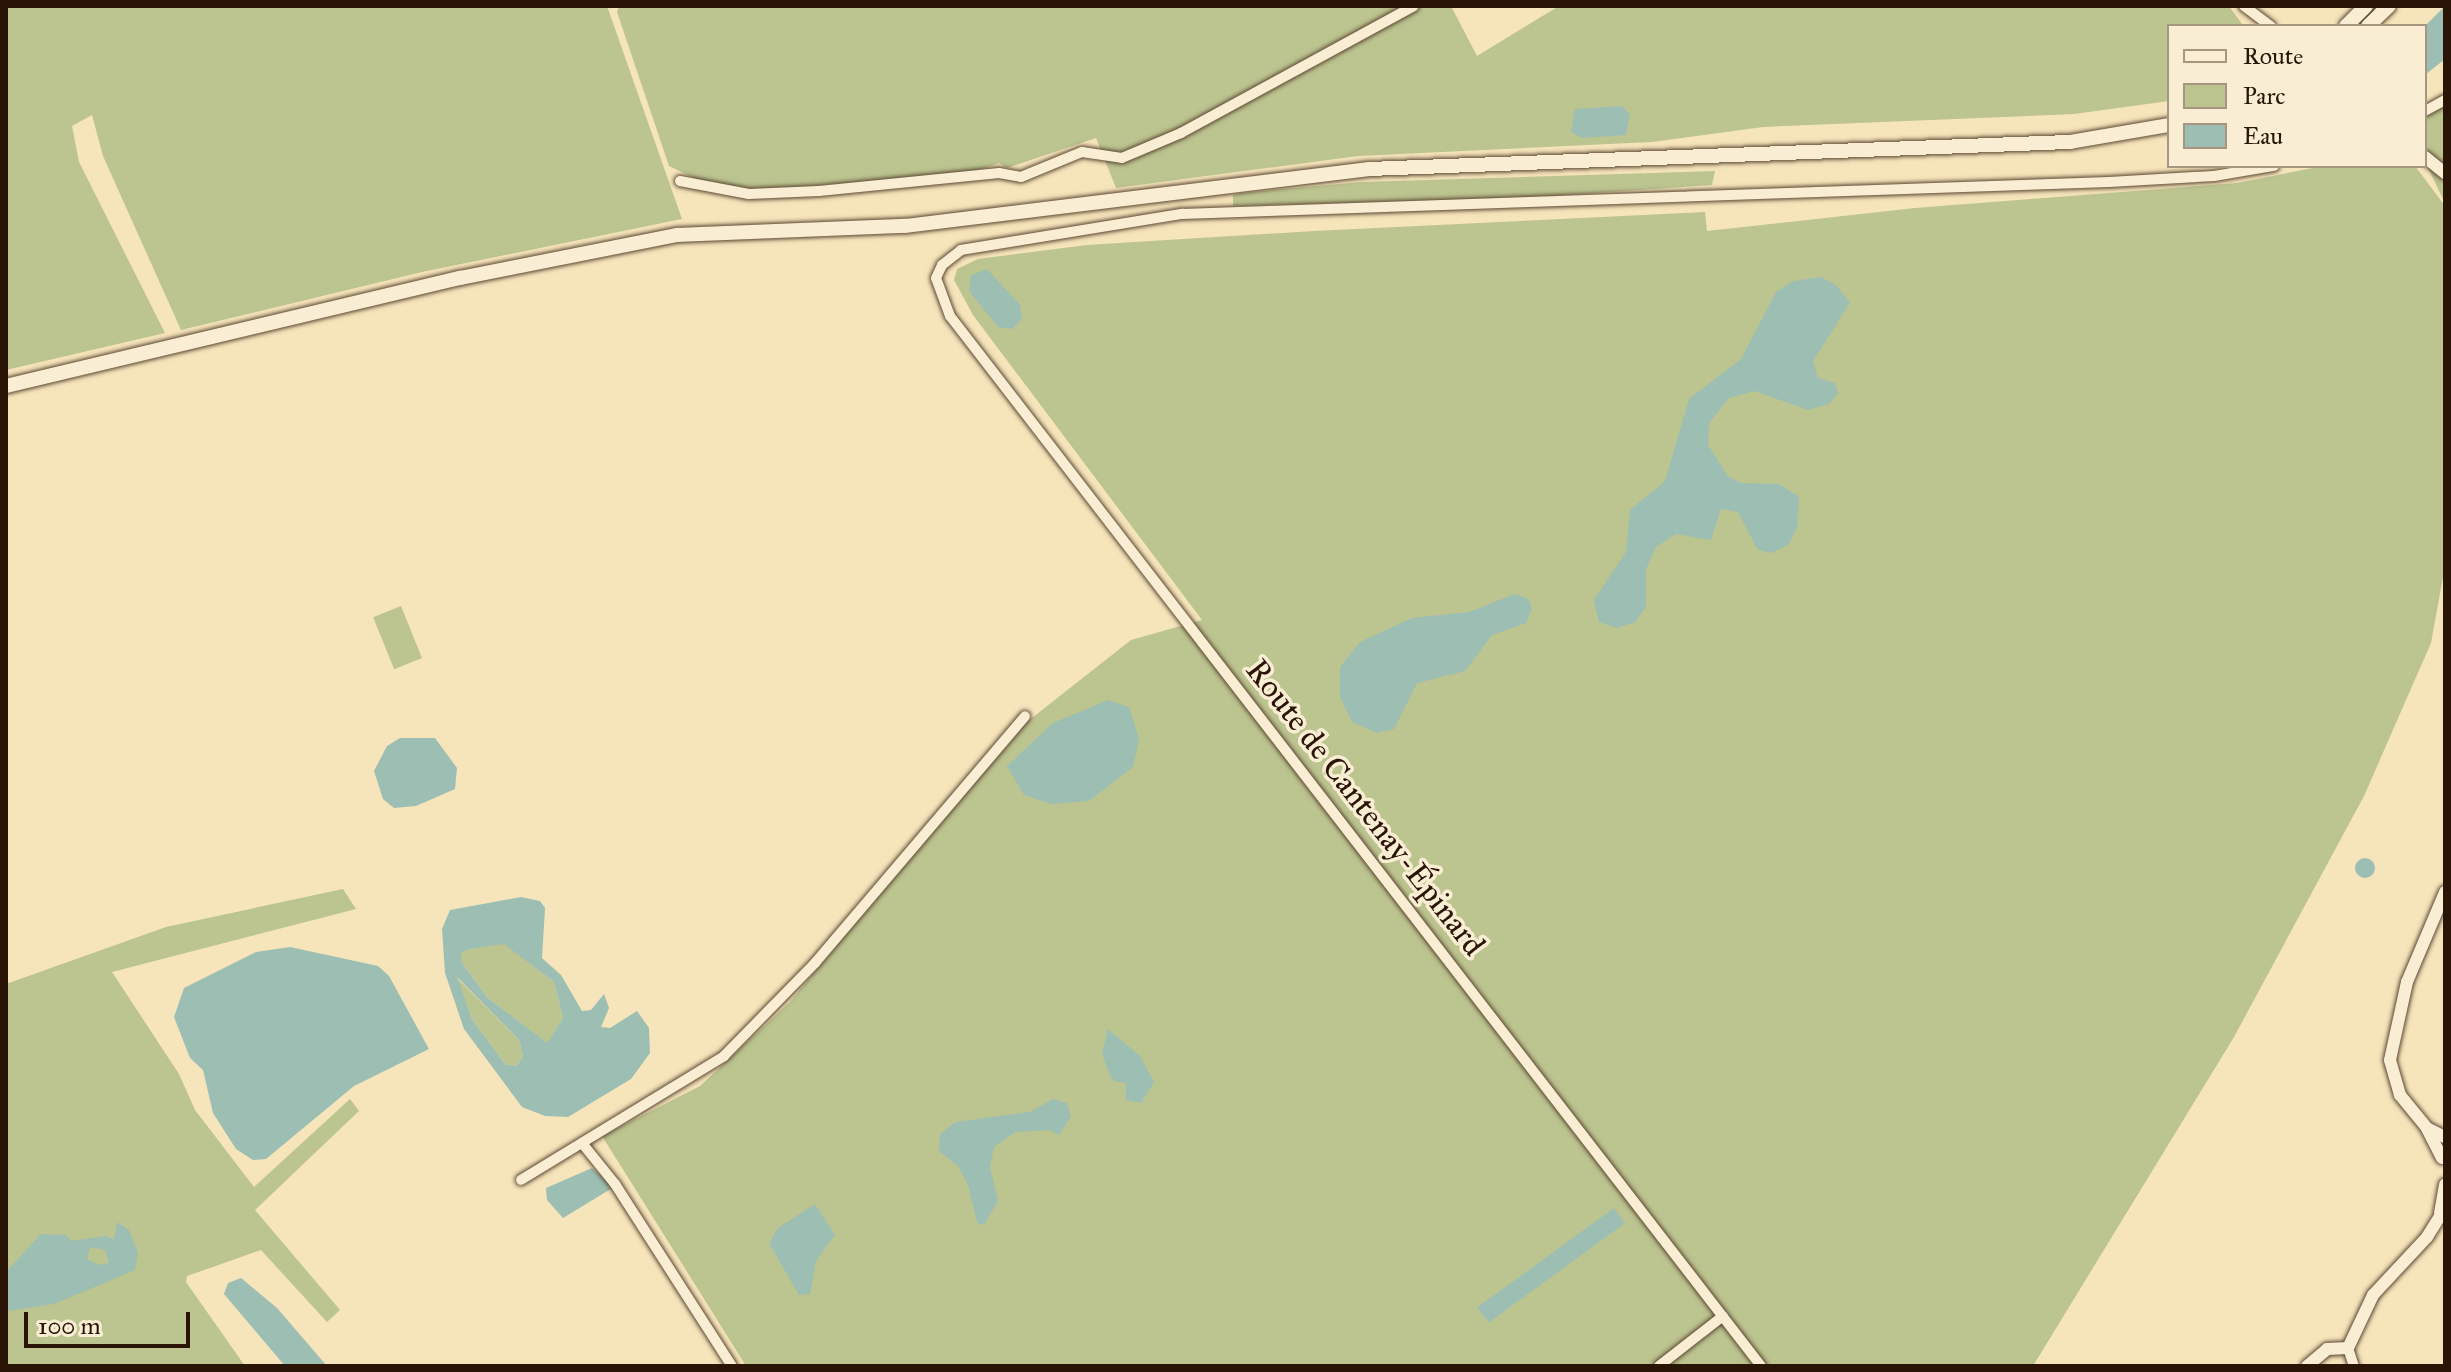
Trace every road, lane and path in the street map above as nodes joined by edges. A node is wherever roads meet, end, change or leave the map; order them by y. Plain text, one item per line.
1 (1414, 6) edge
2 (2244, 6) edge
3 (2366, 6) edge
4 (2389, 6) edge
5 (2261, 23) edge
6 (2348, 24) edge
7 (2370, 24) edge
8 (2445, 100) edge
9 (2427, 110) edge
10 (2167, 125) edge
11 (2427, 159) edge
12 (2262, 168) edge
13 (2445, 173) edge
14 (680, 181) dead end
15 (6, 386) edge
16 (1025, 716) dead end
17 (2445, 892) edge
18 (2427, 1128) junction
19 (2445, 1137) edge
20 (582, 1143) junction
21 (2443, 1155) edge
22 (2445, 1173) edge
23 (521, 1180) dead end
24 (2445, 1184) edge
25 (2442, 1212) edge
26 (1723, 1316) junction
27 (2348, 1348) junction
28 (732, 1366) edge
29 (1659, 1366) edge
30 (1761, 1366) edge
31 (2307, 1366) edge
32 (2354, 1366) edge

1 - 14 street
2 - 5 street
3 - 6 main road
4 - 7 main road
8 - 9 street
10 - 15 main road
11 - 13 street
12 - 26 street, Route de Cantenay-Épinard
16 - 20 street
17 - 18 street
18 - 19 street
18 - 21 street
20 - 23 street
20 - 28 street
21 - 22 street
24 - 25 street
25 - 27 street
26 - 29 street
26 - 30 street, Route de Cantenay-Épinard
27 - 31 street
27 - 32 street

